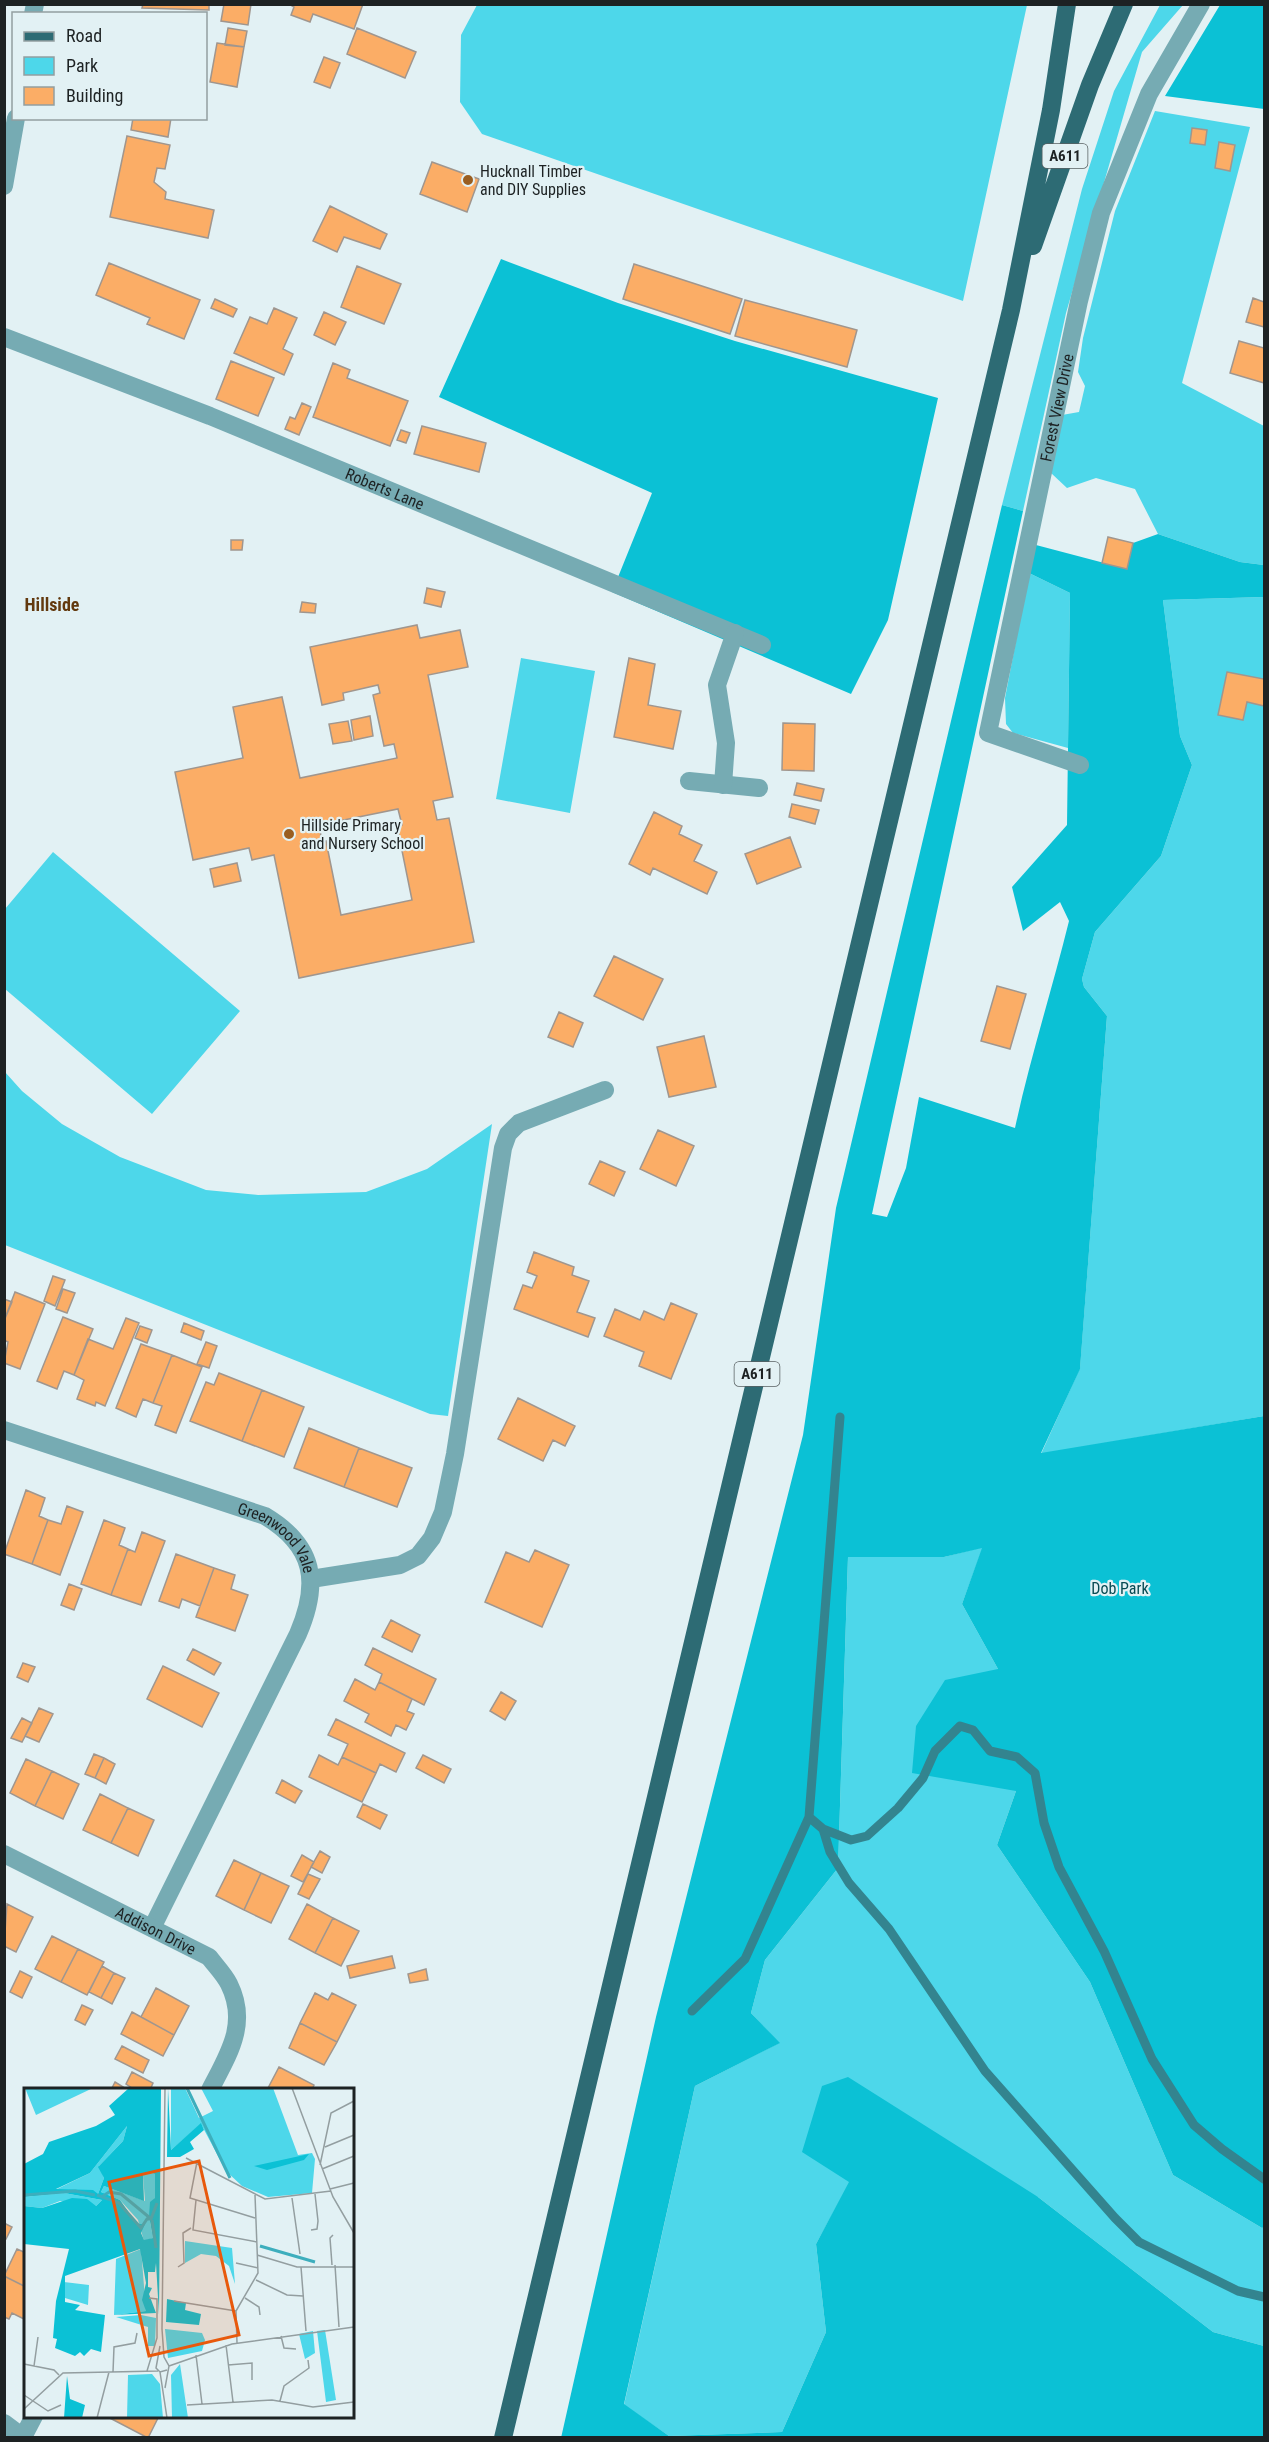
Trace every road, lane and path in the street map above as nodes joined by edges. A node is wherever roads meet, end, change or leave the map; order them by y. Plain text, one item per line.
1 (1067, 4) edge
2 (1124, 4) edge
3 (1202, 4) edge
4 (16, 120) edge
5 (4, 186) edge
6 (1011, 310) junction
7 (4, 337) edge
8 (735, 633) junction
9 (762, 645) dead end
10 (1080, 765) dead end
11 (689, 782) dead end
12 (723, 785) junction
13 (759, 788) dead end
14 (605, 1090) dead end
15 (4, 1430) edge
16 (311, 1579) junction
17 (4, 1854) edge
18 (152, 1928) junction
19 (211, 2088) edge
20 (33, 2418) edge
21 (4, 2423) edge
22 (24, 2437) edge
23 (503, 2438) edge

1 - 6 main road, A611
2 - 6 main road, A611
3 - 10 street, Forest View Drive
4 - 5 street
6 - 23 main road, A611
7 - 8 street, Roberts Lane
8 - 9 street, Roberts Lane
8 - 12 street
11 - 12 street
12 - 13 street
14 - 16 street
15 - 16 street, Greenwood Vale
16 - 18 street, Greenwood Vale
17 - 18 street, Addison Drive
18 - 19 street, Addison Drive
20 - 22 street
21 - 22 street

